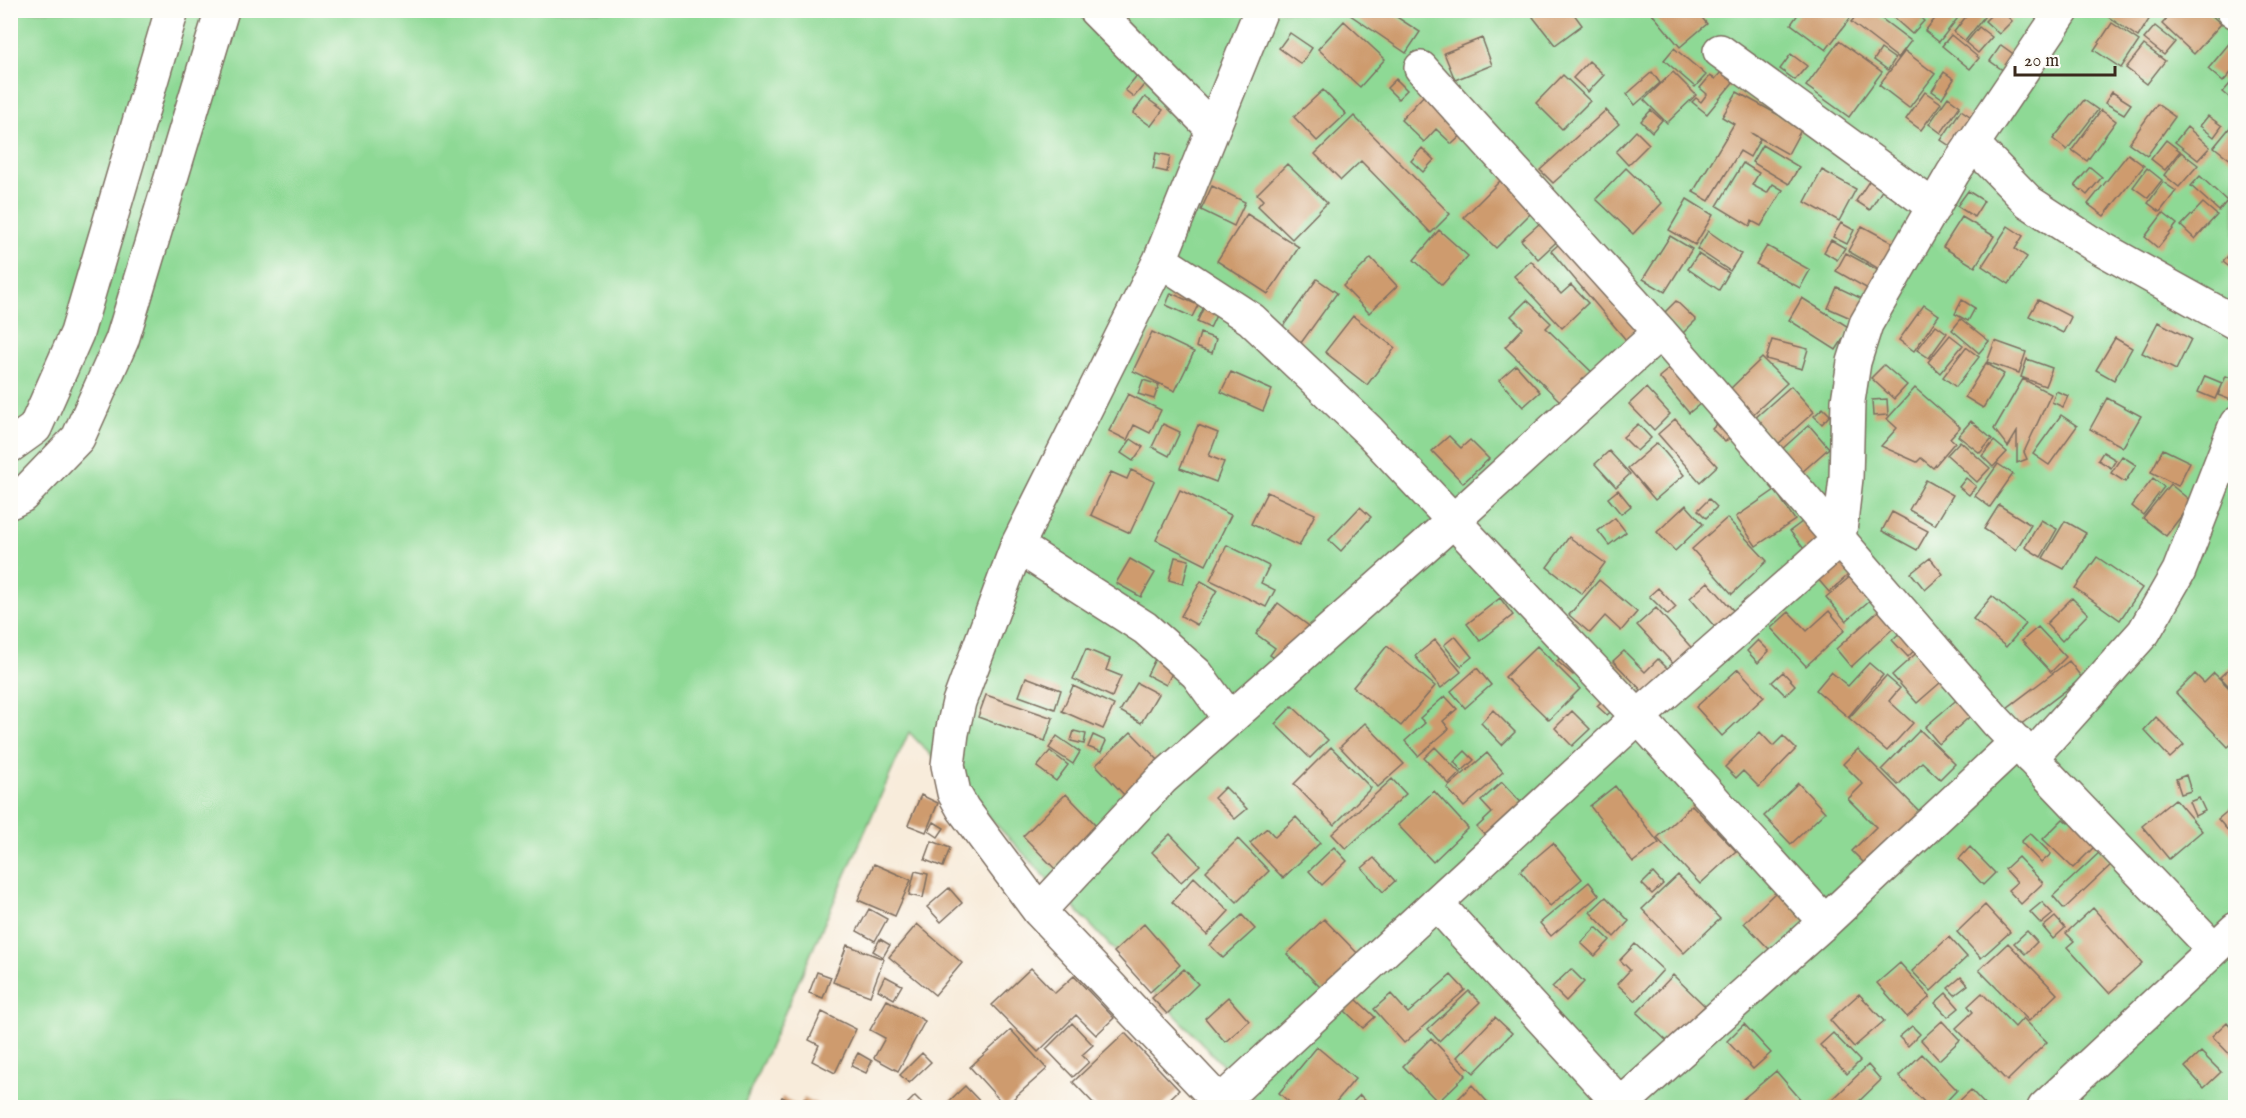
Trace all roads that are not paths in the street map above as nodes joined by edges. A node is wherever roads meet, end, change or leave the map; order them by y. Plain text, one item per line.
1 (172, 10) edge
2 (222, 10) edge
3 (1095, 10) edge
4 (1261, 10) edge
5 (2063, 10) edge
6 (1720, 51) dead end
7 (1421, 68) dead end
8 (1213, 129) junction
9 (1972, 143) junction
10 (1934, 207) junction
11 (1160, 260) junction
12 (2235, 323) edge
13 (1660, 332) junction
14 (2235, 424) edge
15 (10, 446) edge
16 (10, 502) edge
17 (1453, 521) junction
18 (1839, 540) junction
19 (1017, 546) junction
20 (1638, 717) junction
21 (1229, 718) junction
22 (2024, 750) junction
23 (1436, 903) junction
24 (1039, 911) junction
25 (1825, 922) junction
26 (2225, 939) edge
27 (1220, 1106) edge
28 (1619, 1106) edge
29 (2044, 1107) edge

1 - 15 street
2 - 16 street
3 - 8 street
4 - 8 street
5 - 9 street
6 - 10 street
7 - 13 street
8 - 11 street
9 - 10 street
9 - 12 street
10 - 18 street
11 - 17 street
11 - 19 street
13 - 17 street
13 - 18 street
14 - 22 street
17 - 20 street
17 - 21 street
18 - 20 street
18 - 22 street
19 - 21 street
19 - 24 street
20 - 23 street
20 - 25 street
21 - 24 street
22 - 25 street
22 - 26 street
23 - 27 street
23 - 28 street
24 - 27 street
25 - 28 street
26 - 29 street

